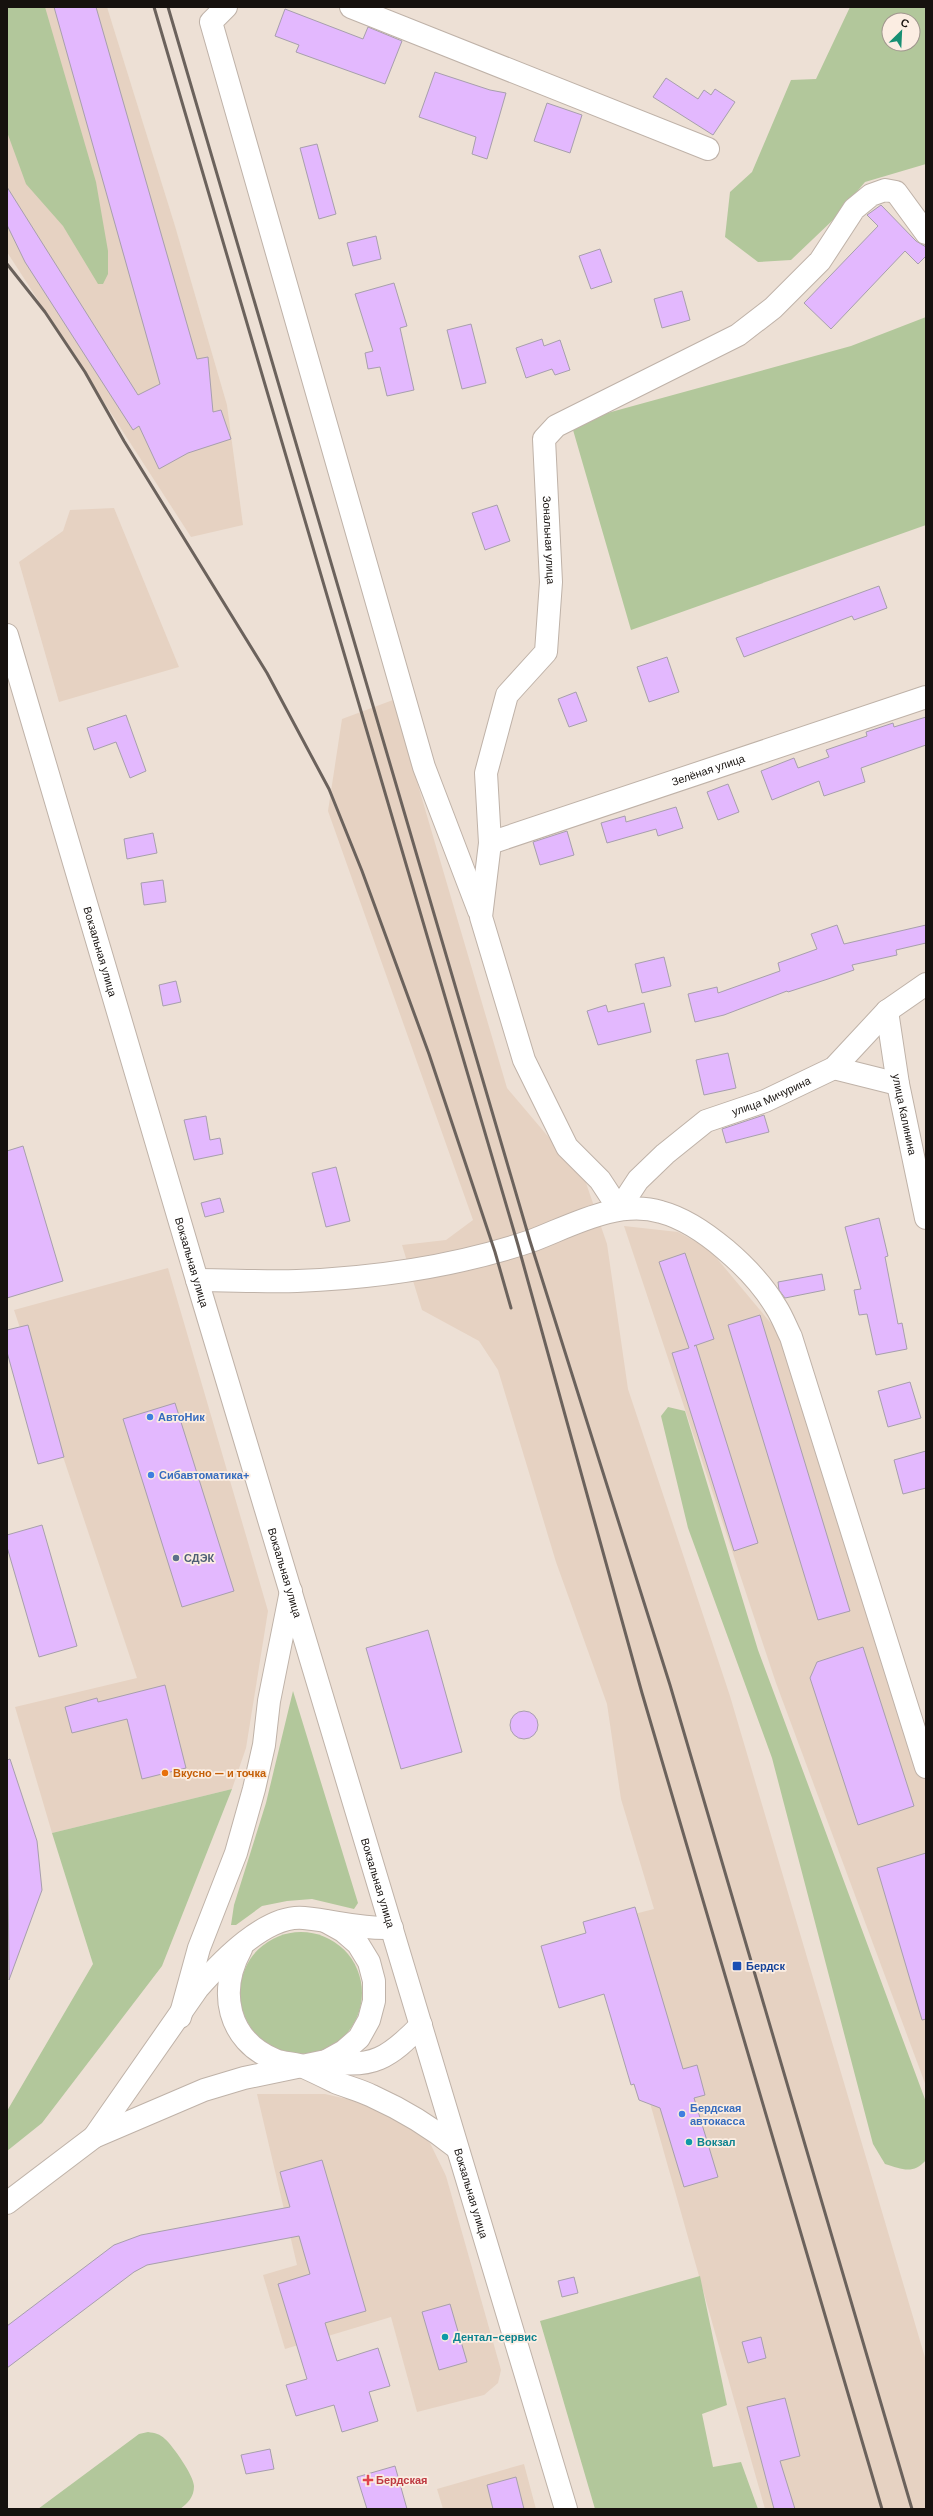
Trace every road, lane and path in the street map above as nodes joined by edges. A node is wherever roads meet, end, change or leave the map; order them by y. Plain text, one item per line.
1 (226, 7) edge
2 (351, 7) edge
3 (708, 149) dead end
4 (926, 233) edge
5 (7, 634) edge
6 (926, 697) edge
7 (490, 843) junction
8 (481, 917) junction
9 (926, 984) edge
10 (887, 1011) junction
11 (834, 1068) junction
12 (898, 1084) junction
13 (619, 1209) junction
14 (926, 1218) edge
15 (197, 1280) junction
16 (291, 1591) junction
17 (926, 1767) edge
18 (325, 1922) junction
19 (394, 1937) junction
20 (243, 1946) junction
21 (180, 2017) junction
22 (421, 2025) junction
23 (326, 2061) junction
24 (298, 2065) junction
25 (94, 2137) junction
26 (456, 2148) junction
27 (7, 2203) edge
28 (566, 2509) edge

1 - 8 main road
2 - 3 main road
4 - 7 main road, Зональная улица
5 - 15 main road, Вокзальная улица
6 - 7 main road, Зелёная улица
7 - 8 main road, Зональная улица
8 - 13 main road
9 - 10 main road, улица Мичурина
10 - 11 main road, улица Мичурина
10 - 12 main road, улица Калинина
11 - 12 main road
11 - 13 main road, улица Мичурина
12 - 14 main road, улица Калинина
13 - 15 main road
13 - 17 main road
15 - 16 main road, Вокзальная улица
16 - 19 main road, Вокзальная улица
16 - 21 main road
18 - 19 main road
18 - 20 main road
18 - 23 main road
19 - 22 main road, Вокзальная улица
20 - 21 main road
20 - 24 main road
21 - 25 main road
22 - 23 main road
22 - 26 main road, Вокзальная улица
23 - 24 main road
24 - 25 main road
24 - 26 main road
25 - 27 main road
26 - 28 main road, Вокзальная улица

